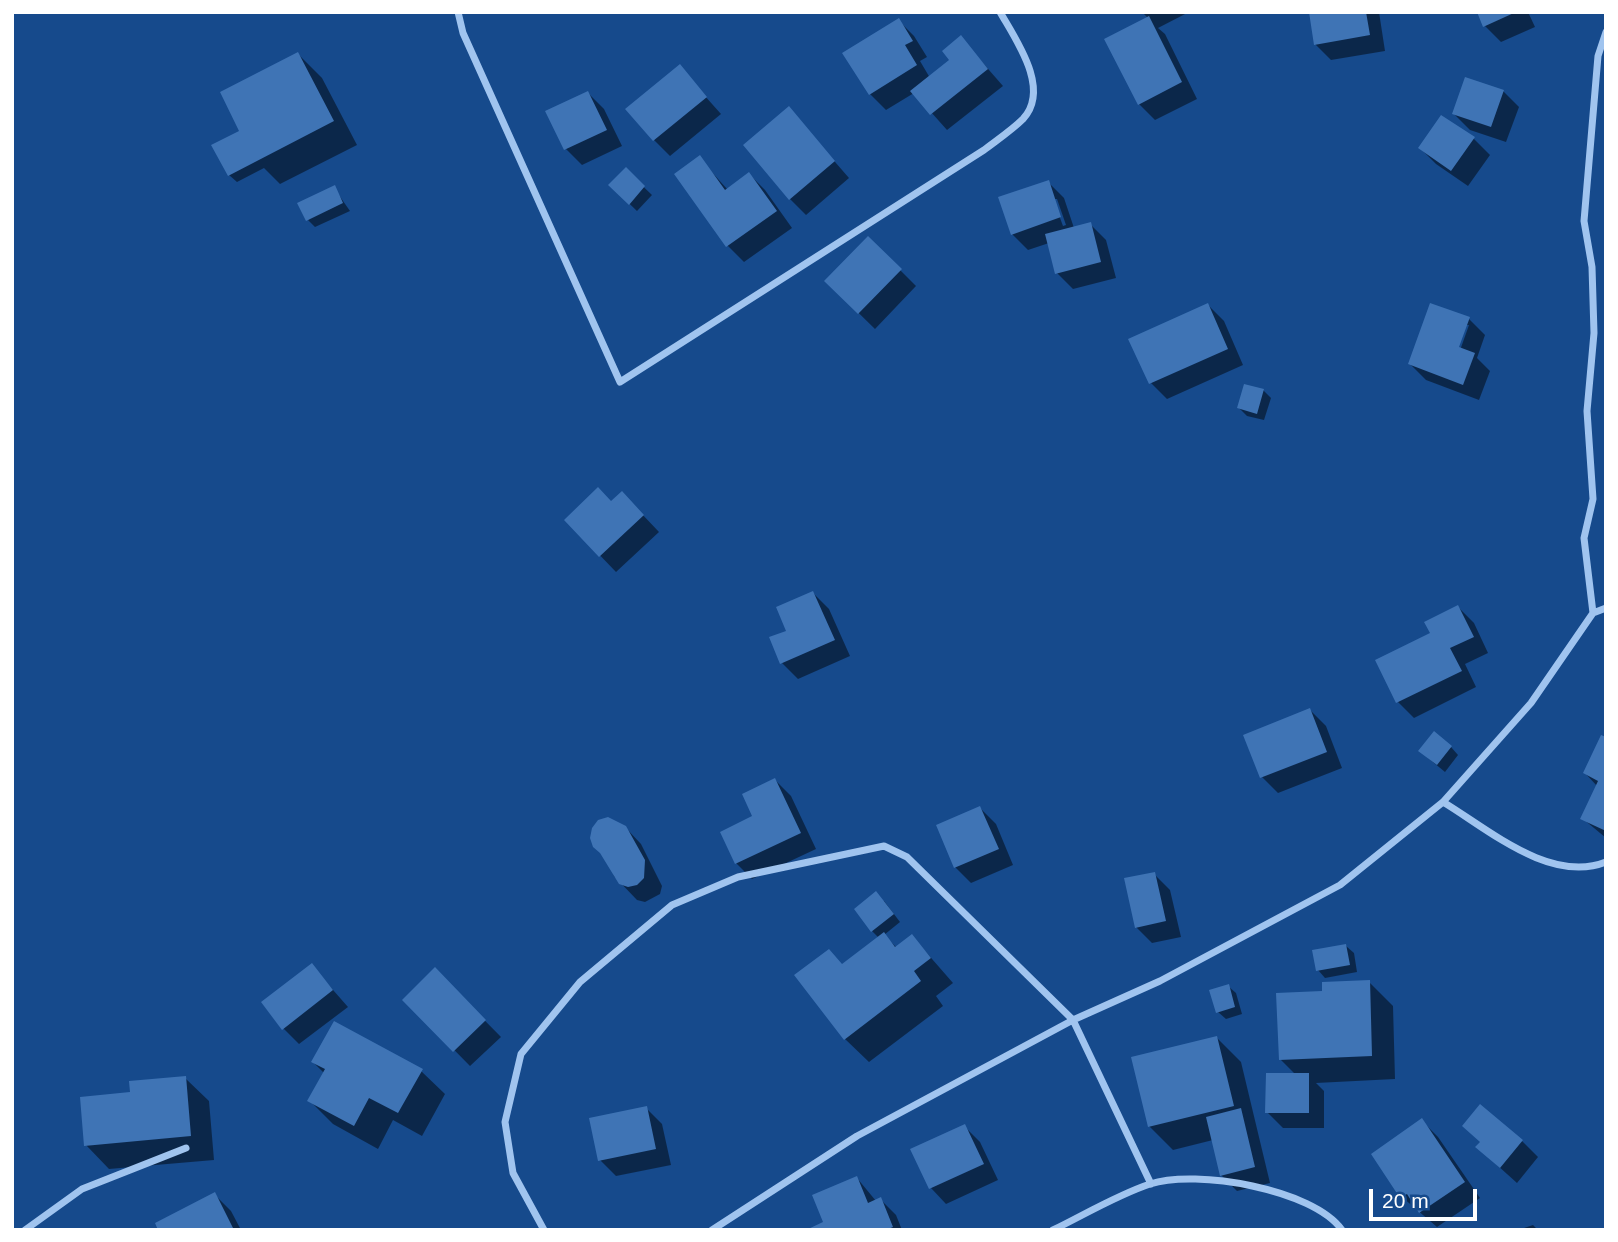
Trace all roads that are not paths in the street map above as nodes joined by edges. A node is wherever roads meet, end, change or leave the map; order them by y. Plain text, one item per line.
1 (458, 12) edge
2 (1000, 12) edge
3 (1606, 32) edge
4 (1606, 608) edge
5 (1593, 613) junction
6 (1443, 802) junction
7 (1606, 862) edge
8 (1073, 1020) junction
9 (186, 1148) dead end
10 (1151, 1184) junction
11 (25, 1230) edge
12 (544, 1230) edge
13 (712, 1230) edge
14 (1053, 1230) edge
15 (1342, 1230) edge

1 - 2 street
3 - 5 street
4 - 5 street
5 - 6 street
6 - 7 street
6 - 8 street
8 - 10 street
8 - 12 street
8 - 13 street
9 - 11 street
10 - 14 street
10 - 15 street

